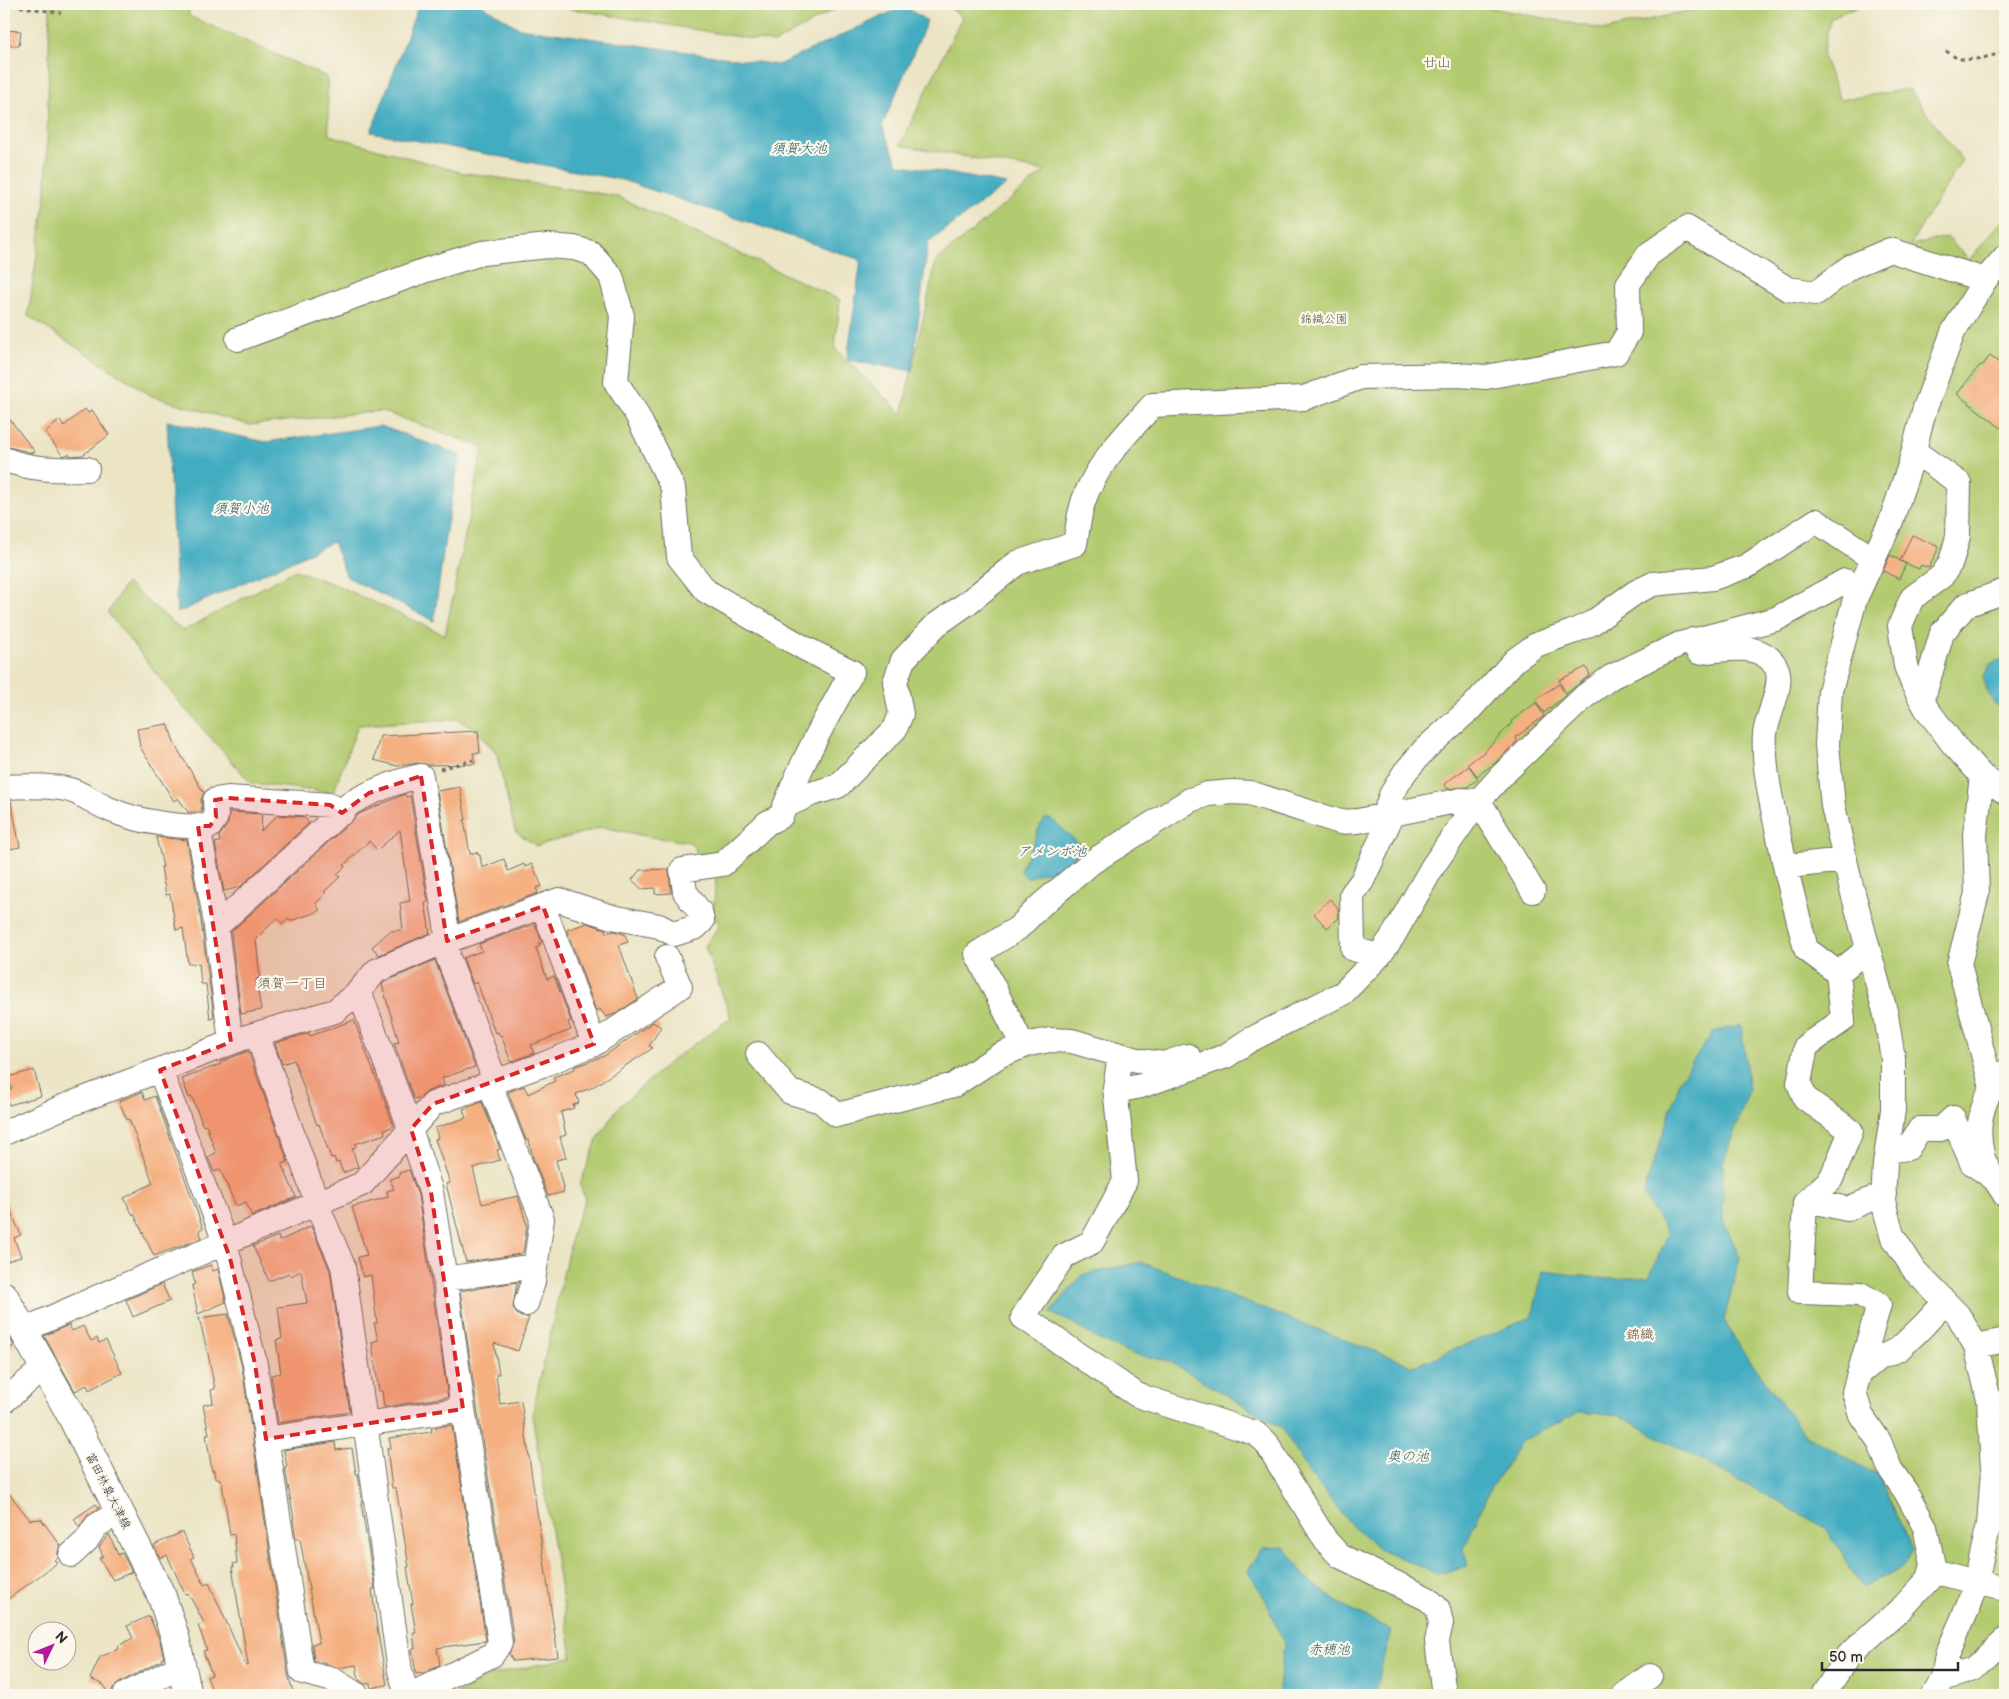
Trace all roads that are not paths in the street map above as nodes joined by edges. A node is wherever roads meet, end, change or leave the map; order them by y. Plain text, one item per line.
1 (2005, 257) edge
2 (1985, 280) junction
3 (238, 339) dead end
4 (1914, 451) junction
5 (4, 459) edge
6 (87, 469) dead end
7 (1873, 559) junction
8 (1860, 587) junction
9 (2005, 591) edge
10 (1692, 640) junction
11 (1919, 696) junction
12 (1982, 776) junction
13 (4, 787) edge
14 (2005, 792) edge
15 (1479, 801) junction
16 (785, 806) junction
17 (342, 812) junction
18 (1387, 816) junction
19 (198, 826) junction
20 (1845, 860) junction
21 (1786, 870) junction
22 (1533, 890) dead end
23 (542, 906) junction
24 (216, 927) junction
25 (447, 941) junction
26 (1868, 948) junction
27 (1379, 956) junction
28 (667, 957) dead end
29 (1838, 973) junction
30 (359, 991) junction
31 (257, 1034) junction
32 (1248, 1041) junction
33 (232, 1042) junction
34 (594, 1044) junction
35 (1023, 1046) junction
36 (758, 1054) dead end
37 (1120, 1055) junction
38 (160, 1070) junction
39 (1999, 1080) edge
40 (493, 1083) junction
41 (1116, 1091) junction
42 (410, 1130) junction
43 (4, 1133) edge
44 (1887, 1151) junction
45 (2000, 1188) edge
46 (1884, 1194) junction
47 (317, 1202) junction
48 (1805, 1203) junction
49 (225, 1242) junction
50 (535, 1266) junction
51 (445, 1279) junction
52 (4, 1296) edge
53 (1945, 1302) junction
54 (526, 1304) dead end
55 (24, 1330) junction
56 (2005, 1342) edge
57 (1976, 1346) junction
58 (45, 1368) junction
59 (1859, 1374) junction
60 (4, 1401) edge
61 (463, 1409) junction
62 (366, 1424) junction
63 (266, 1439) junction
64 (118, 1512) junction
65 (70, 1556) dead end
66 (1932, 1571) junction
67 (2005, 1589) edge
68 (2005, 1640) edge
69 (181, 1666) junction
70 (1650, 1676) dead end
71 (1938, 1687) edge
72 (126, 1695) edge
73 (188, 1695) edge
74 (357, 1695) edge
75 (408, 1695) edge
76 (1444, 1695) edge
77 (1624, 1695) edge
78 (1823, 1695) edge

1 - 2 street
2 - 4 street
2 - 16 street
3 - 16 street
4 - 7 street
4 - 11 street
5 - 6 street
7 - 8 street
7 - 18 street
8 - 10 street
8 - 20 street
9 - 11 street
10 - 15 street
10 - 21 street
11 - 12 street
12 - 14 street
12 - 39 street
13 - 19 street
15 - 18 street
15 - 22 street
15 - 27 street
16 - 23 street
17 - 19 street
17 - 24 street
17 - 25 street
18 - 27 street
18 - 35 street
19 - 24 street
20 - 21 street
20 - 26 street
21 - 29 street
23 - 25 street
23 - 34 street
24 - 33 street
25 - 30 street
25 - 40 street
26 - 29 street
26 - 44 street
27 - 32 street
28 - 34 street
29 - 48 street
30 - 31 street
30 - 42 street
31 - 33 street
31 - 47 street
32 - 37 street
32 - 41 street
33 - 38 street
34 - 40 street
35 - 36 street
35 - 37 street
37 - 41 street
38 - 43 street
38 - 49 street
39 - 45 street
40 - 42 street
40 - 50 street
41 - 76 street
42 - 47 street
42 - 51 street
44 - 45 street
44 - 46 street
46 - 48 street
46 - 53 street
47 - 49 street
47 - 62 street
48 - 59 street
49 - 55 street
49 - 63 street
50 - 51 street
50 - 54 street
51 - 61 street
52 - 55 main road, 富田林泉大津線
53 - 57 street
53 - 59 street
55 - 58 main road, 富田林泉大津線
56 - 57 street
57 - 71 street
58 - 60 street
58 - 64 main road, 富田林泉大津線
59 - 66 street
61 - 62 street
61 - 75 street
62 - 63 street
62 - 75 street
63 - 74 street
64 - 65 street
64 - 69 main road, 富田林泉大津線
66 - 67 street
66 - 78 street
68 - 71 street
69 - 72 street
69 - 73 main road, 富田林泉大津線
70 - 77 street

